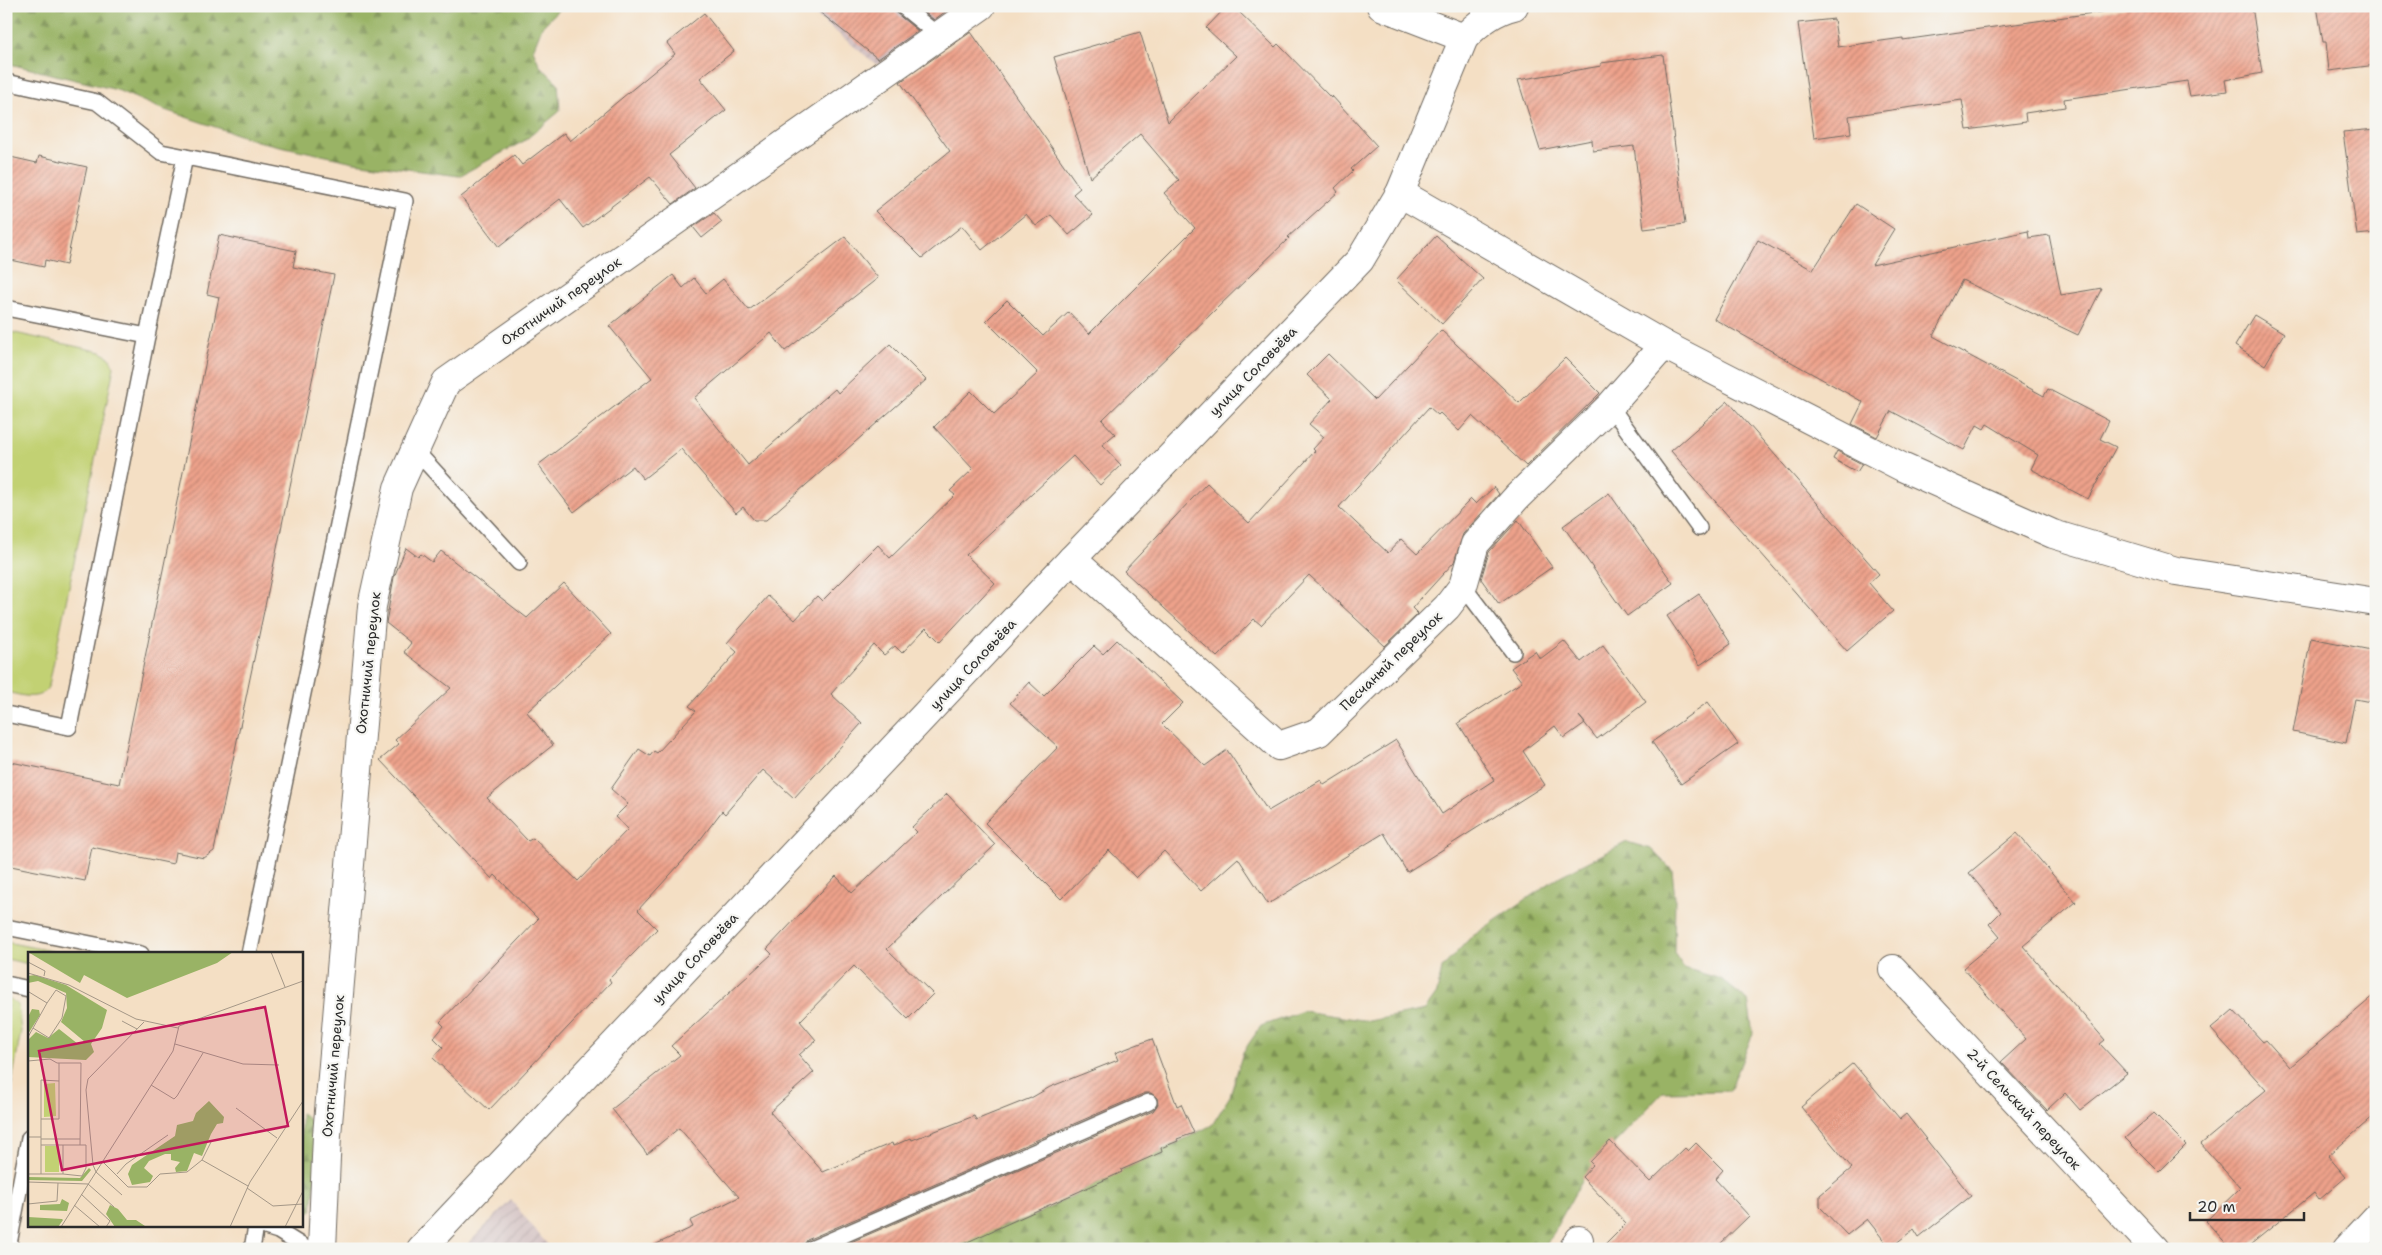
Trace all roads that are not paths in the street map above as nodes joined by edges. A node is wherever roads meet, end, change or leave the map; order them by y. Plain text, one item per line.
1 (902, 6) edge
2 (981, 6) edge
3 (1381, 6) edge
4 (1514, 6) edge
5 (939, 36) junction
6 (1464, 38) junction
7 (6, 82) edge
8 (185, 156) junction
9 (1400, 193) junction
10 (6, 308) edge
11 (147, 336) junction
12 (1664, 345) junction
13 (1610, 406) junction
14 (415, 450) junction
15 (1699, 528) dead end
16 (1072, 559) junction
17 (519, 563) dead end
18 (1462, 586) junction
19 (2376, 602) edge
20 (1513, 652) dead end
21 (6, 714) edge
22 (6, 927) edge
23 (131, 952) edge
24 (249, 952) edge
25 (1893, 969) dead end
26 (6, 984) edge
27 (28, 989) edge
28 (1149, 1102) dead end
29 (28, 1143) edge
30 (2376, 1218) edge
31 (256, 1228) edge
32 (268, 1228) edge
33 (426, 1247) edge
34 (8, 1249) edge
35 (252, 1249) edge
36 (307, 1249) edge
37 (322, 1249) edge
38 (811, 1249) edge
39 (2155, 1249) edge
40 (2347, 1249) edge

1 - 5 lane
2 - 5 street, Охотничий переулок
3 - 6 street
4 - 6 street, улица Соловьёва
5 - 14 street, Охотничий переулок
6 - 9 street, улица Соловьёва
7 - 8 lane
8 - 11 lane
8 - 24 lane
9 - 12 street
9 - 16 street, улица Соловьёва
10 - 11 lane
11 - 21 lane
12 - 13 street, Песчаный переулок
12 - 19 street
13 - 15 lane
13 - 18 street, Песчаный переулок
14 - 17 lane
14 - 37 street, Охотничий переулок
16 - 18 street, Песчаный переулок
16 - 33 street, улица Соловьёва
18 - 20 lane
22 - 23 lane
25 - 39 street, 2-й Сельский переулок
26 - 27 lane
28 - 38 lane
29 - 34 lane
30 - 40 street
31 - 35 lane
32 - 36 lane

